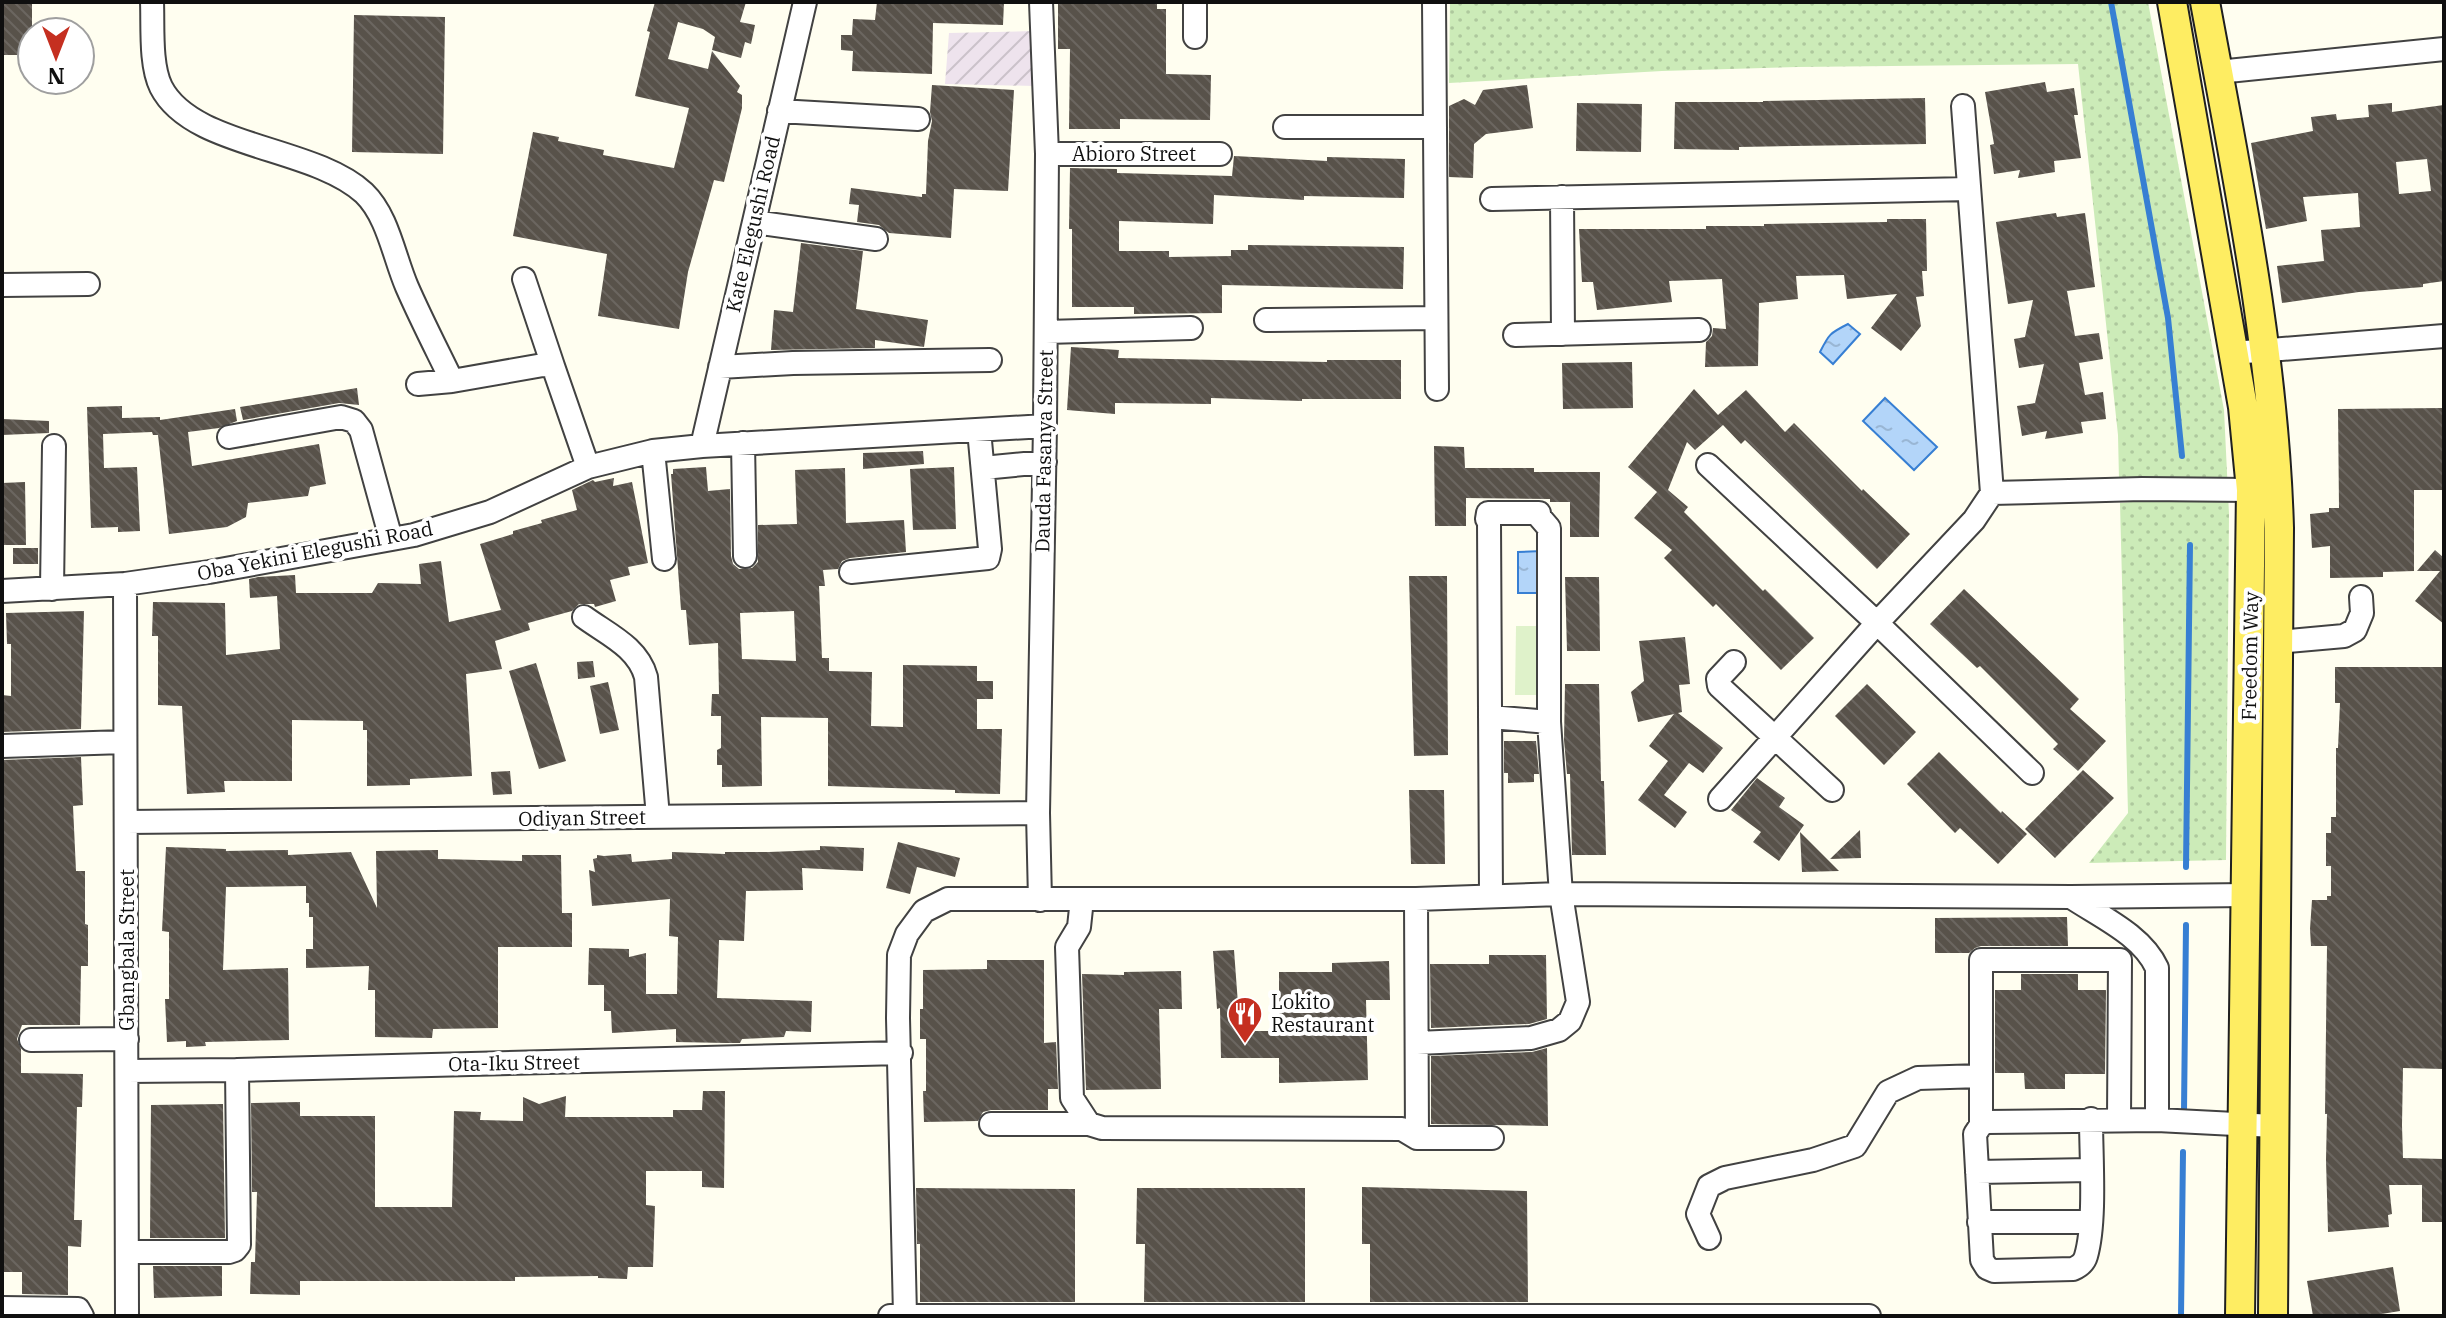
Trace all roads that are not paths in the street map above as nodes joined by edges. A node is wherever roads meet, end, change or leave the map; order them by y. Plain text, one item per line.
1 (152, 2) edge
2 (805, 2) edge
3 (1041, 2) edge
4 (1195, 2) edge
5 (1434, 2) edge
6 (2172, 2) edge
7 (2205, 2) edge
8 (1195, 37) dead end
9 (2444, 49) edge
10 (2218, 72) junction
11 (1963, 106) dead end
12 (779, 111) junction
13 (918, 119) dead end
14 (1285, 127) dead end
15 (1435, 127) junction
16 (1047, 154) junction
17 (1220, 154) dead end
18 (1969, 189) junction
19 (1562, 197) junction
20 (1492, 199) dead end
21 (754, 222) junction
22 (876, 239) dead end
23 (524, 279) dead end
24 (88, 284) dead end
25 (2, 285) edge
26 (1436, 318) junction
27 (1266, 320) dead end
28 (1191, 328) dead end
29 (1699, 330) dead end
30 (1046, 332) junction
31 (1563, 334) junction
32 (1515, 335) dead end
33 (2444, 336) edge
34 (2266, 349) junction
35 (2233, 353) junction
36 (990, 360) dead end
37 (553, 366) junction
38 (720, 367) junction
39 (452, 381) junction
40 (418, 384) dead end
41 (1437, 389) dead end
42 (1045, 426) junction
43 (979, 430) junction
44 (229, 437) dead end
45 (743, 443) junction
46 (54, 446) dead end
47 (702, 446) junction
48 (653, 451) junction
49 (1045, 462) junction
50 (1708, 465) dead end
51 (588, 467) junction
52 (983, 468) junction
53 (2251, 490) junction
54 (1992, 493) junction
55 (391, 539) junction
56 (745, 556) dead end
57 (664, 559) dead end
58 (851, 572) dead end
59 (125, 584) junction
60 (52, 589) junction
61 (2, 591) edge
62 (2361, 597) dead end
63 (584, 617) dead end
64 (1877, 623) junction
65 (2277, 642) junction
66 (1734, 662) dead end
67 (1490, 717) junction
68 (1549, 722) junction
69 (1776, 738) junction
70 (124, 742) junction
71 (2, 746) edge
72 (2032, 773) dead end
73 (1832, 790) dead end
74 (1720, 799) dead end
75 (1038, 813) junction
76 (658, 817) junction
77 (126, 822) junction
78 (1561, 894) junction
79 (2247, 895) junction
80 (1491, 896) junction
81 (2071, 897) junction
82 (1082, 899) junction
83 (1416, 899) junction
84 (1040, 900) junction
85 (127, 1039) junction
86 (31, 1040) dead end
87 (1417, 1043) junction
88 (901, 1053) junction
89 (237, 1070) junction
90 (127, 1071) junction
91 (1981, 1076) junction
92 (2091, 1119) junction
93 (2119, 1120) junction
94 (2157, 1120) junction
95 (991, 1124) dead end
96 (1089, 1124) junction
97 (1981, 1125) junction
98 (2243, 1125) junction
99 (2274, 1126) junction
100 (1417, 1138) junction
101 (1492, 1138) dead end
102 (2091, 1170) junction
103 (1977, 1172) junction
104 (1979, 1222) junction
105 (2091, 1222) junction
106 (1709, 1238) dead end
107 (128, 1252) junction
108 (2, 1308) edge
109 (905, 1315) edge
110 (82, 1316) edge
111 (127, 1316) edge
112 (890, 1316) edge
113 (1869, 1316) edge
114 (2240, 1316) edge
115 (2273, 1316) edge

1 - 39 street
2 - 12 street, Kate Elegushi Road
3 - 16 street, Dauda Fasanya Street
4 - 8 street
5 - 15 street
6 - 35 main road, Freedom Way
7 - 10 main road, Freedom Way
9 - 10 street
10 - 34 main road, Freedom Way
11 - 18 street
12 - 13 street
12 - 21 street, Kate Elegushi Road
14 - 15 street
15 - 26 street
16 - 17 street, Abioro Street
16 - 30 street, Dauda Fasanya Street
18 - 19 street
18 - 54 street
19 - 20 street
19 - 31 street
21 - 22 street
21 - 38 street, Kate Elegushi Road
23 - 37 street
24 - 25 street
26 - 27 street
26 - 41 street
28 - 30 street
29 - 31 street
30 - 42 street, Dauda Fasanya Street
31 - 32 street
33 - 34 street
34 - 35 street
34 - 65 main road, Freedom Way
35 - 53 main road, Freedom Way
36 - 38 street
37 - 39 street
37 - 51 street
38 - 47 street, Kate Elegushi Road
39 - 40 street
42 - 43 street, Oba Yekini Elegushi Road
42 - 49 street, Dauda Fasanya Street
43 - 45 street, Oba Yekini Elegushi Road
43 - 52 street
44 - 55 street
45 - 47 street, Oba Yekini Elegushi Road
45 - 56 street
46 - 60 street
47 - 48 street, Oba Yekini Elegushi Road
48 - 51 street, Oba Yekini Elegushi Road
48 - 57 street
49 - 52 street
49 - 75 street, Dauda Fasanya Street
50 - 64 street
51 - 55 street, Oba Yekini Elegushi Road
52 - 58 street
53 - 54 street
53 - 79 main road, Freedom Way
54 - 64 street
55 - 59 street, Oba Yekini Elegushi Road
59 - 60 street, Oba Yekini Elegushi Road
59 - 70 street, Gbangbala Street
60 - 61 street, Oba Yekini Elegushi Road
62 - 65 street
63 - 76 street
64 - 69 street
64 - 72 street
65 - 99 main road, Freedom Way
66 - 69 street
67 - 68 street
67 - 68 street
67 - 80 street
68 - 78 street
69 - 73 street
69 - 74 street
70 - 71 street
70 - 77 street, Gbangbala Street
75 - 76 street, Odiyan Street
75 - 84 street, Dauda Fasanya Street
76 - 77 street, Odiyan Street
77 - 85 street, Gbangbala Street
78 - 80 street
78 - 81 street
78 - 87 street
79 - 81 street
79 - 98 main road, Freedom Way
80 - 83 street
81 - 94 street
82 - 83 street
82 - 84 street
82 - 96 street
83 - 87 street
84 - 88 street
85 - 86 street
85 - 90 street, Gbangbala Street
87 - 100 street
88 - 89 street, Ota-Iku Street
88 - 109 street
89 - 90 street, Ota-Iku Street
89 - 107 street
90 - 107 street, Gbangbala Street
91 - 93 street
91 - 97 street
91 - 106 street
92 - 93 street
92 - 97 street
92 - 102 street
93 - 94 street
94 - 98 street
95 - 96 street
96 - 100 street
97 - 103 street
98 - 99 street
98 - 114 main road, Freedom Way
99 - 115 main road, Freedom Way
100 - 101 street
102 - 103 street
102 - 105 street
103 - 104 street
104 - 105 street
104 - 105 street
107 - 111 street, Gbangbala Street
108 - 110 street
109 - 112 street
109 - 113 street

